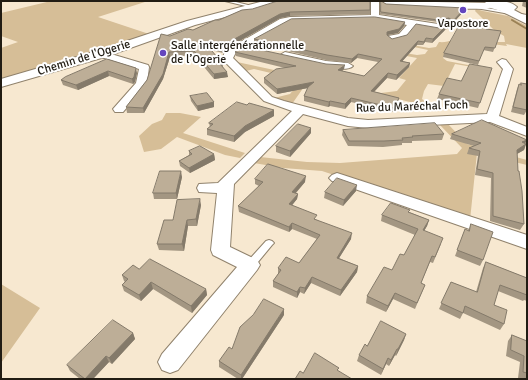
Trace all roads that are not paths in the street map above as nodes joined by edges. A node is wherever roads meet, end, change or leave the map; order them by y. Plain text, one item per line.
1 (227, 1) edge
2 (275, 1) edge
3 (375, 1) edge
4 (386, 1) edge
5 (447, 3) edge
6 (491, 3) edge
7 (506, 4) edge
8 (473, 6) junction
9 (254, 7) junction
10 (375, 17) junction
11 (524, 17) edge
12 (412, 23) junction
13 (449, 25) dead end
14 (391, 38) edge
15 (241, 45) junction
16 (256, 49) edge
17 (272, 52) edge
18 (101, 54) junction
19 (502, 62) dead end
20 (348, 66) edge
21 (1, 83) edge
22 (119, 109) dead end
23 (300, 110) junction
24 (492, 118) junction
25 (527, 132) edge
26 (337, 178) edge
27 (205, 188) dead end
28 (226, 188) junction
29 (527, 242) edge
30 (269, 243) dead end
31 (250, 265) junction
32 (170, 362) dead end

1 - 9 lane
2 - 9 street, Chemin de l'Ogerie
3 - 10 street
4 - 5 street
5 - 8 street
6 - 7 main road
6 - 8 street
7 - 11 main road
8 - 11 lane
9 - 18 street, Chemin de l'Ogerie
10 - 12 street, Rue du Maréchal Foch
10 - 15 street, Rue du Maréchal Foch
12 - 13 street, Rue du Maréchal Foch
12 - 14 street
15 - 16 street
15 - 23 street, Rue du Maréchal Foch
17 - 20 street
18 - 21 street, Chemin de l'Ogerie
18 - 22 street
19 - 24 street
23 - 24 street, Rue du Maréchal Foch
23 - 28 street
24 - 25 street, Rue du Maréchal Foch
26 - 29 street
27 - 28 street
28 - 31 street
30 - 31 lane
31 - 32 street

